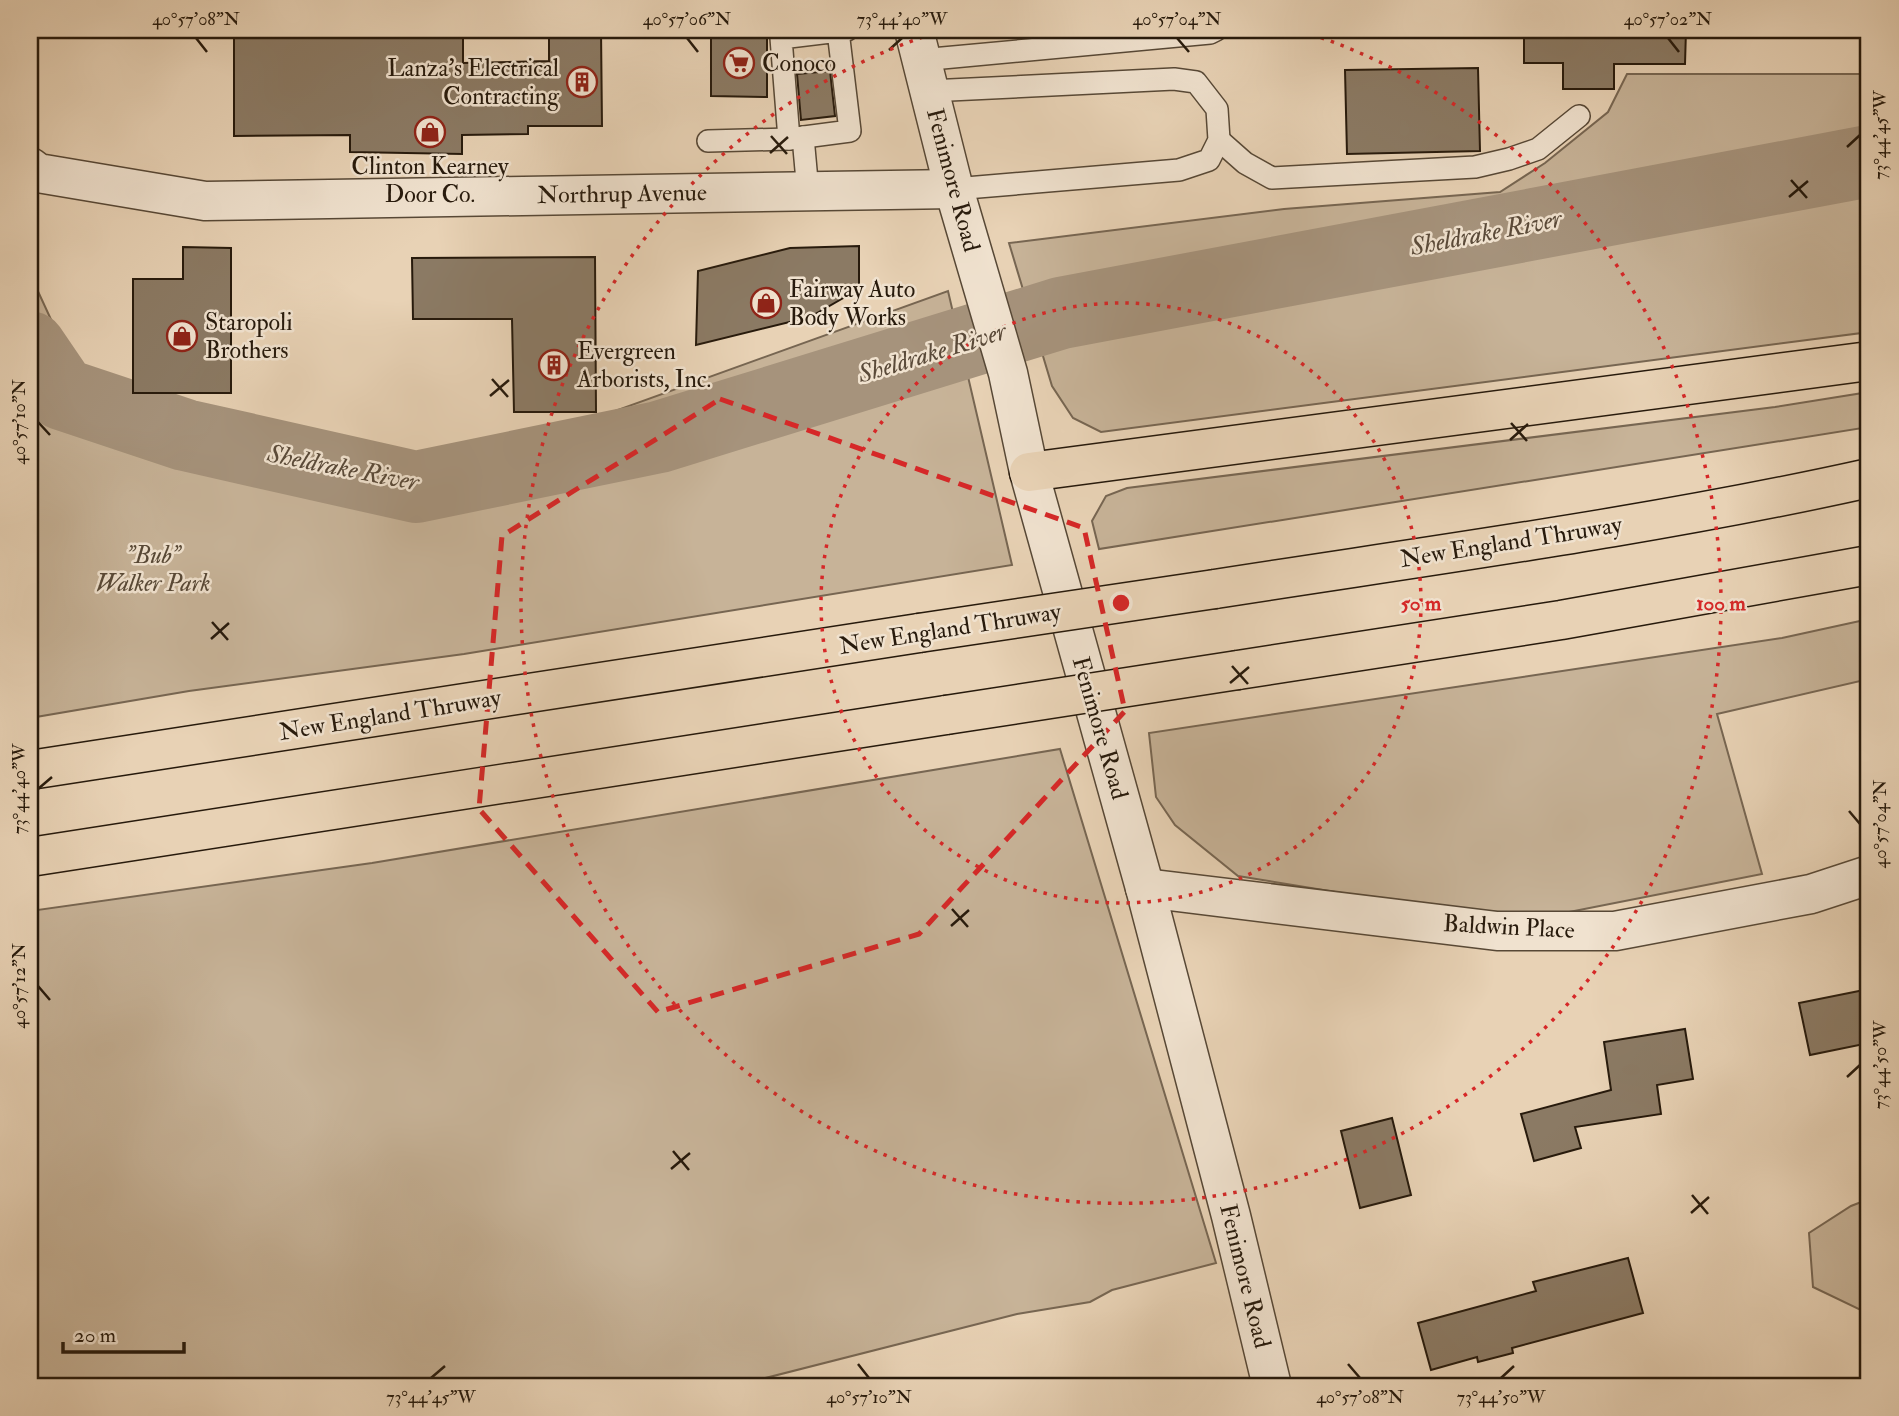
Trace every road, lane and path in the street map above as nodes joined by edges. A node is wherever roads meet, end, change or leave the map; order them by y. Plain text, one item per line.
1 (842, 30) edge
2 (1216, 30) edge
3 (921, 60) edge
4 (1580, 116) dead end
5 (796, 138) junction
6 (1219, 140) junction
7 (708, 141) dead end
8 (30, 167) edge
9 (954, 189) junction
10 (808, 192) junction
11 (1869, 361) edge
12 (1029, 472) junction
13 (1869, 478) edge
14 (1869, 565) edge
15 (30, 771) edge
16 (30, 857) edge
17 (1869, 876) edge
18 (1145, 888) junction
19 (1272, 1386) edge

1 - 5 lane
1 - 5 lane
2 - 3 lane
3 - 6 lane
3 - 9 street, Fenimore Road
4 - 6 lane
5 - 7 lane
5 - 10 lane
6 - 9 lane
8 - 10 street, Northrup Avenue
9 - 10 street, Northrup Avenue
9 - 12 street, Fenimore Road
11 - 12 highway
12 - 18 street, Fenimore Road
13 - 15 highway, New England Thruway, bridge
14 - 16 highway, bridge
17 - 18 street, Baldwin Place
18 - 19 street, Fenimore Road

